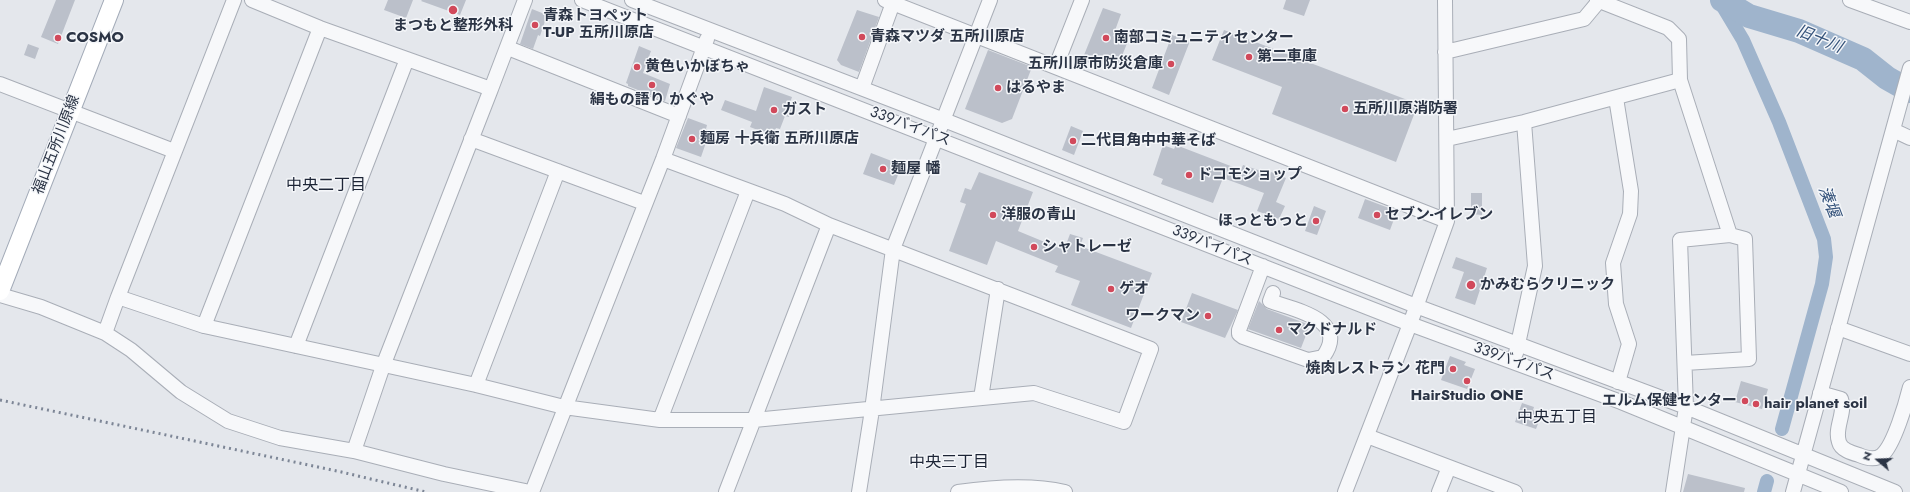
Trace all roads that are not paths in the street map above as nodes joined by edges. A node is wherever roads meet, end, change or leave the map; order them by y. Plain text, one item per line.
1 (114, 0) edge
2 (234, 0) edge
3 (252, 0) edge
4 (524, 0) edge
5 (582, 0) edge
6 (632, 0) edge
7 (990, 0) edge
8 (1082, 0) edge
9 (1445, 0) edge
10 (1598, 0) edge
11 (1850, 0) edge
12 (891, 1) edge
13 (603, 4) edge
14 (1870, 4) edge
15 (1910, 22) edge
16 (320, 28) junction
17 (710, 31) junction
18 (976, 35) junction
19 (508, 48) junction
20 (704, 48) junction
21 (1445, 52) junction
22 (407, 59) junction
23 (1056, 66) junction
24 (1910, 68) edge
25 (1680, 80) junction
26 (0, 84) edge
27 (862, 88) junction
28 (491, 89) junction
29 (1616, 98) junction
30 (70, 111) junction
31 (679, 116) junction
32 (944, 120) junction
33 (1524, 122) junction
34 (1893, 130) junction
35 (937, 138) junction
36 (1910, 138) edge
37 (471, 139) junction
38 (1447, 139) junction
39 (174, 151) junction
40 (663, 159) junction
41 (558, 170) junction
42 (748, 191) junction
43 (644, 203) junction
44 (1447, 220) junction
45 (829, 225) junction
46 (1730, 235) junction
47 (893, 249) junction
48 (1263, 266) junction
49 (998, 289) junction
50 (0, 290) edge
51 (1273, 292) dead end
52 (0, 295) edge
53 (118, 297) junction
54 (1416, 306) junction
55 (1410, 324) junction
56 (204, 326) junction
57 (1838, 328) junction
58 (105, 333) junction
59 (1519, 344) junction
60 (296, 346) junction
61 (1910, 354) edge
62 (1513, 362) junction
63 (1685, 363) junction
64 (383, 366) junction
65 (1618, 382) junction
66 (476, 385) junction
67 (1910, 387) edge
68 (1820, 393) junction
69 (981, 398) junction
70 (564, 407) junction
71 (1686, 407) junction
72 (872, 410) junction
73 (660, 420) junction
74 (754, 420) junction
75 (1683, 427) junction
76 (1367, 436) junction
77 (354, 451) junction
78 (1803, 455) junction
79 (1449, 467) junction
80 (1798, 475) junction
81 (531, 492) edge
82 (726, 492) edge
83 (859, 492) edge
84 (958, 492) edge
85 (1065, 492) edge
86 (1345, 492) edge
87 (1439, 492) edge
88 (1515, 492) edge
89 (1673, 492) edge
90 (1793, 492) edge
91 (1841, 492) edge
92 (1895, 492) edge

1 - 30 main road, 福山五所川原線
2 - 39 street
3 - 16 street
4 - 19 street
5 - 13 street, 339バイパス
6 - 17 street
7 - 18 street
8 - 23 street
9 - 21 street
10 - 21 street
10 - 25 street
11 - 14 street
12 - 18 street
12 - 27 street
13 - 20 street, 339バイパス
14 - 15 street
16 - 22 street
16 - 56 street
17 - 20 street
17 - 27 street
18 - 23 street
18 - 32 street
19 - 28 street
19 - 31 street
20 - 31 street
20 - 35 street, 339バイパス
21 - 38 street
22 - 28 street
22 - 60 street
23 - 44 street
24 - 34 street
25 - 29 street
25 - 46 street
26 - 30 street
27 - 32 street
28 - 37 street
29 - 33 street
29 - 65 street
30 - 39 street
30 - 50 main road, 福山五所川原線
31 - 40 street
32 - 35 street
32 - 54 street
33 - 38 street
33 - 59 street
34 - 36 street
34 - 57 street
35 - 47 street
35 - 48 street, 339バイパス
37 - 41 street
37 - 64 street
38 - 44 street
39 - 53 street
40 - 42 street
40 - 43 street
41 - 43 street
41 - 66 street
42 - 45 street
42 - 73 street
43 - 70 street
44 - 54 street
45 - 47 street
45 - 74 street
46 - 63 street
46 - 63 street
47 - 49 street
47 - 72 street
48 - 51 street
48 - 55 street, 339バイパス
49 - 69 street
49 - 69 street
52 - 58 street
53 - 56 street
53 - 58 street
54 - 55 street
54 - 59 street
55 - 62 street, 339バイパス
55 - 76 street
56 - 60 street
57 - 61 street
57 - 68 street
58 - 77 street
59 - 62 street
59 - 65 street
60 - 64 street
62 - 75 street, 339バイパス
63 - 71 street
64 - 66 street
64 - 77 street
65 - 71 street
66 - 70 street
67 - 68 street
68 - 78 street
69 - 72 street
70 - 73 street
70 - 81 street
71 - 75 street
71 - 78 street
72 - 74 street
72 - 83 street
73 - 74 street
74 - 82 street
75 - 80 street, 339バイパス
75 - 89 street
76 - 79 street
76 - 86 street
77 - 81 street
78 - 80 street
78 - 92 street
79 - 87 street
79 - 88 street
80 - 90 street
80 - 91 street, 339バイパス
84 - 85 street

